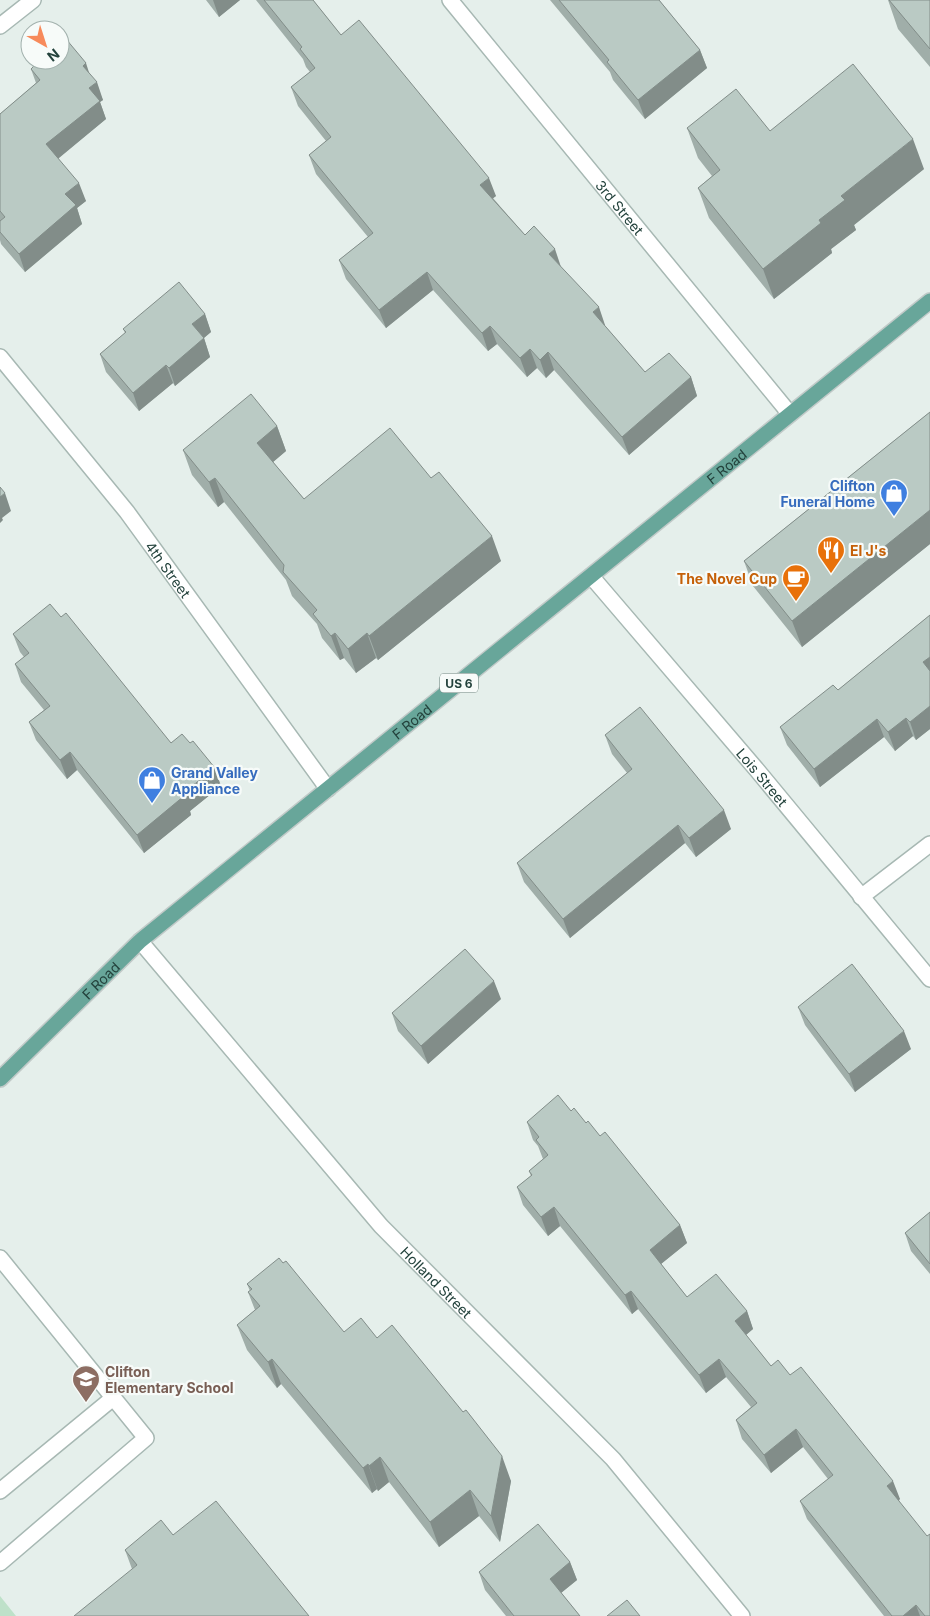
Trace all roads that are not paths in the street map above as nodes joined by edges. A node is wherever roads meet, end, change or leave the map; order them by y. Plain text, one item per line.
1 (33, 0) edge
2 (450, 0) edge
3 (0, 26) edge
4 (930, 301) edge
5 (0, 357) edge
6 (790, 414) junction
7 (591, 576) junction
8 (328, 789) junction
9 (930, 844) edge
10 (861, 897) junction
11 (140, 941) junction
12 (930, 979) edge
13 (0, 1079) edge
14 (0, 1258) edge
15 (113, 1398) junction
16 (0, 1491) edge
17 (0, 1563) edge
18 (742, 1616) edge

1 - 3 street
2 - 6 street, 3rd Street
4 - 6 main road, F Road / US 6
5 - 8 street, 4th Street
6 - 7 main road, F Road / US 6
7 - 8 main road, F Road / US 6
7 - 10 street, Lois Street
8 - 11 main road, F Road / US 6
9 - 10 street
10 - 12 street, Lois Street
11 - 13 main road, F Road / US 6
11 - 18 street, Holland Street
14 - 15 street
15 - 16 street
15 - 17 street

